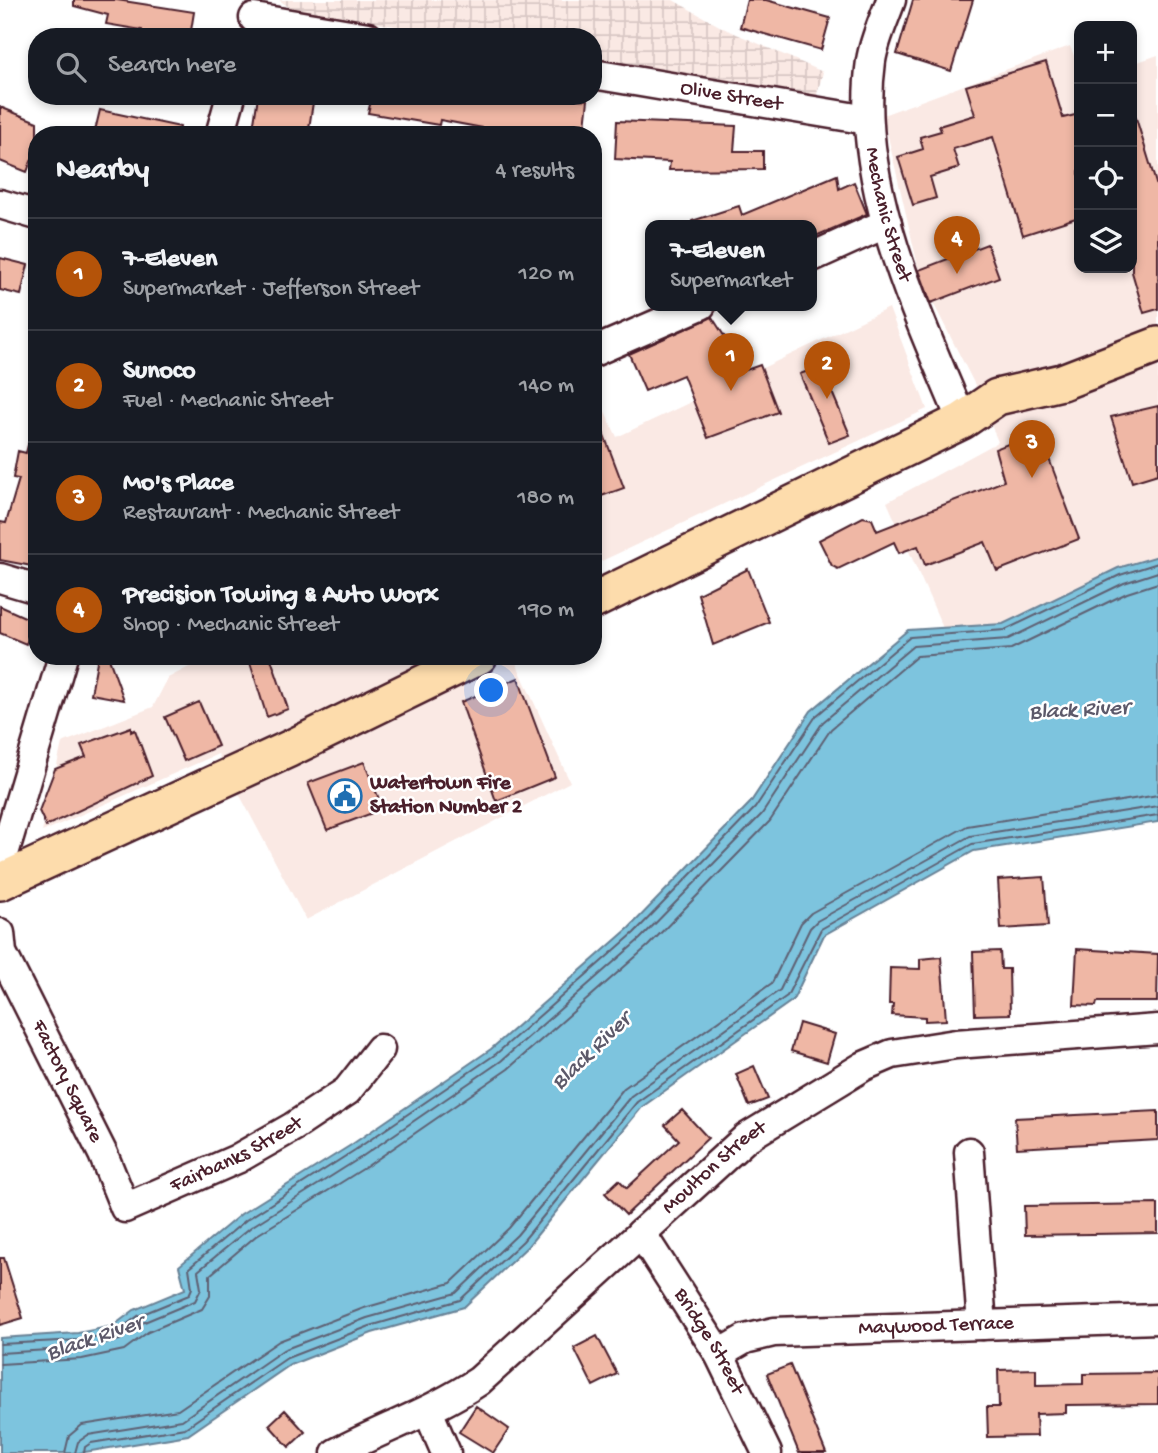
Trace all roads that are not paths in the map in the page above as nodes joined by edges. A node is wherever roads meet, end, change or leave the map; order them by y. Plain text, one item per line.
1 (891, 0) edge
2 (254, 18) edge
3 (314, 28) edge
4 (602, 76) edge
5 (228, 105) edge
6 (868, 120) junction
7 (223, 126) edge
8 (0, 204) edge
9 (28, 212) edge
10 (887, 223) junction
11 (817, 254) edge
12 (687, 311) edge
13 (1158, 345) edge
14 (602, 348) edge
15 (962, 421) junction
16 (0, 578) edge
17 (28, 586) edge
18 (602, 597) edge
19 (59, 665) edge
20 (461, 665) edge
21 (0, 867) edge
22 (0, 882) edge
23 (1, 949) edge
24 (1158, 1029) edge
25 (380, 1049) dead end
26 (969, 1152) dead end
27 (103, 1154) joint
28 (641, 1233) junction
29 (1158, 1318) edge
30 (982, 1325) junction
31 (719, 1354) junction
32 (428, 1411) junction
33 (336, 1453) edge
34 (446, 1453) edge
35 (767, 1453) edge

1 - 6 street, Mechanic Street
2 - 3 street
4 - 6 street, Olive Street
5 - 7 street
6 - 10 street, Mechanic Street
8 - 9 street
10 - 11 street
10 - 15 street, Mechanic Street
12 - 14 street
13 - 15 main road
15 - 18 main road
16 - 17 street
19 - 21 street
20 - 22 main road
23 - 27 street, Factory Square
24 - 28 street, Moulton Street
25 - 27 street, Fairbanks Street
26 - 30 street
28 - 31 street, Bridge Street
28 - 32 street, Moulton Street
29 - 30 street, Maywood Terrace
30 - 31 street, Maywood Terrace
31 - 35 street, Bridge Street
32 - 33 street, Moulton Street
32 - 34 street

